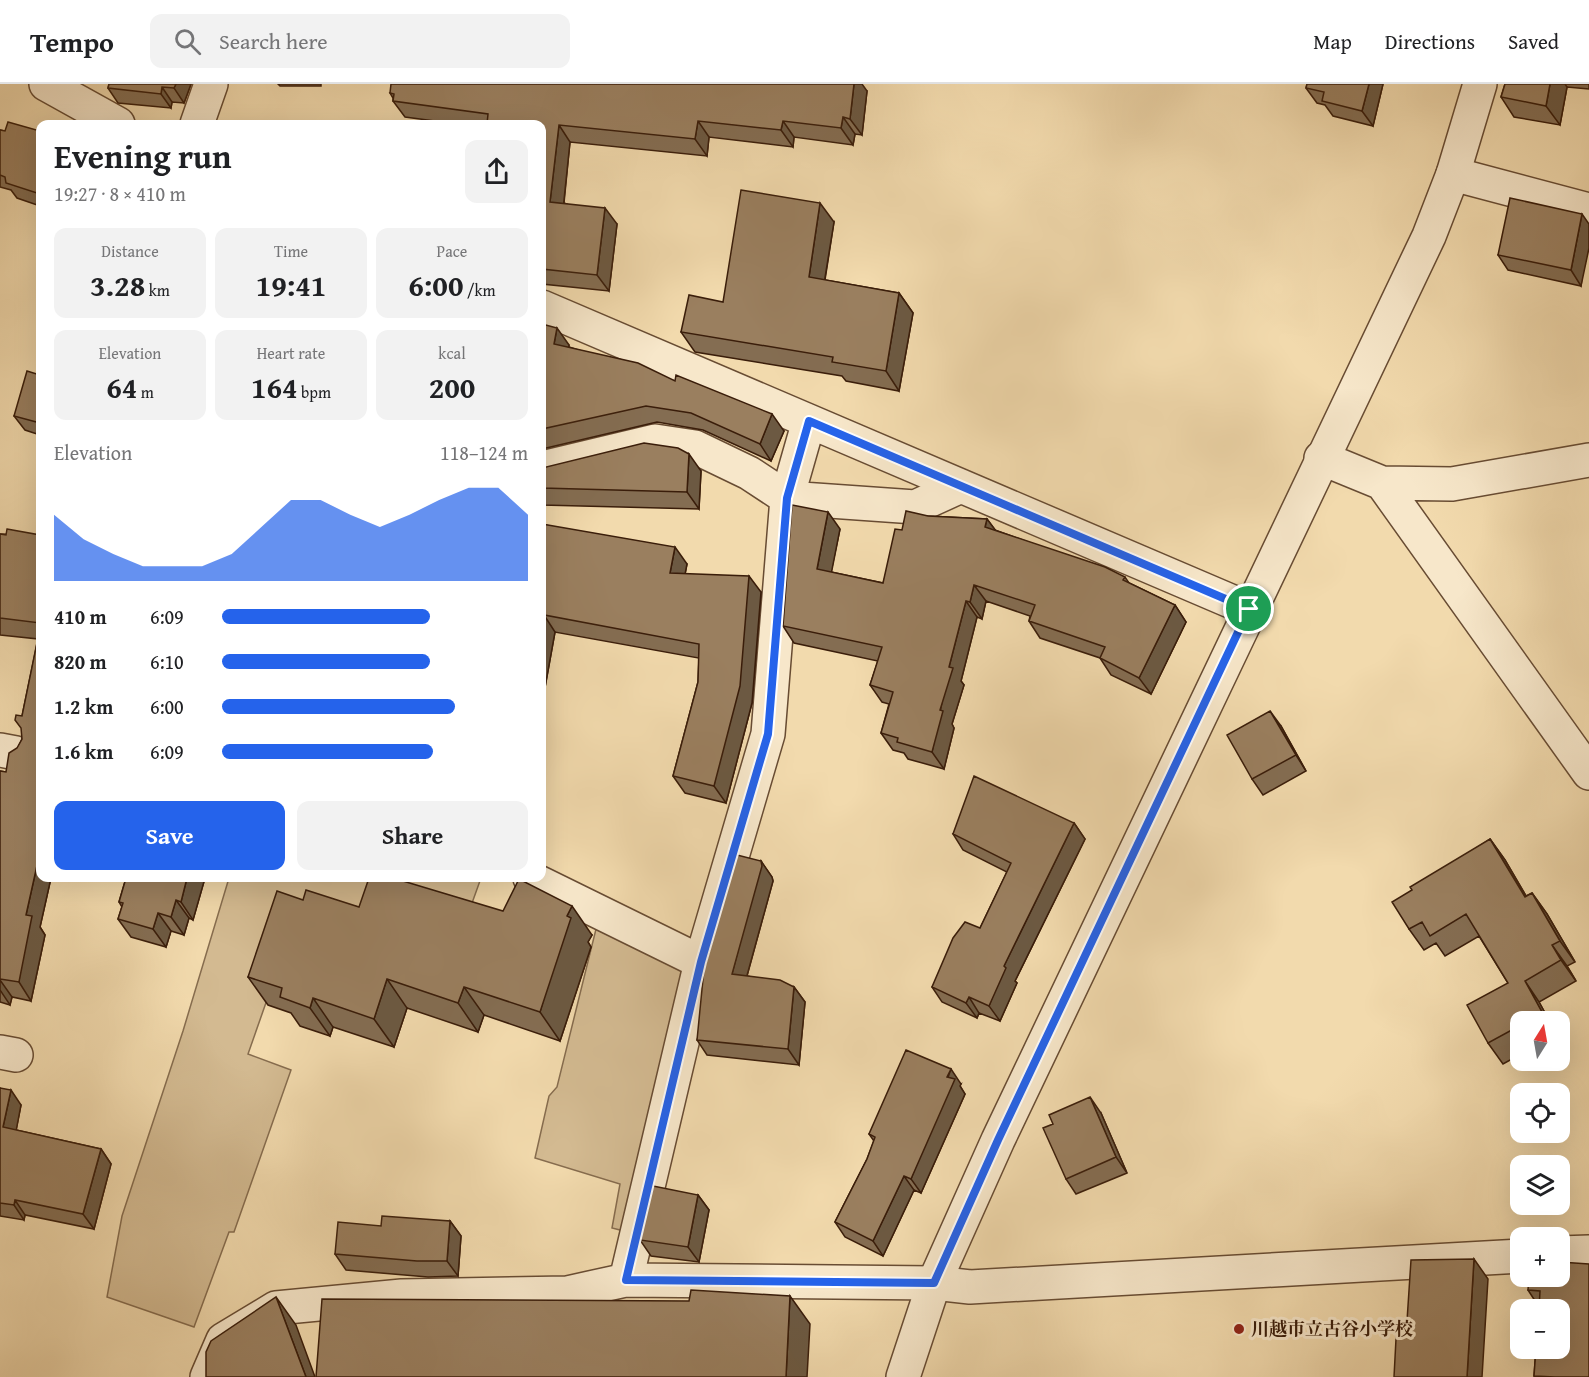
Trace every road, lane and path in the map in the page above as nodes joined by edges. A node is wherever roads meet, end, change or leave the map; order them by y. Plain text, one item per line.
1 (46, 84) edge
2 (211, 84) edge
3 (1480, 84) edge
4 (111, 120) edge
5 (198, 120) edge
6 (1453, 174) junction
7 (1589, 210) edge
8 (546, 309) edge
9 (809, 421) junction
10 (1322, 458) junction
11 (1589, 460) edge
12 (546, 467) edge
13 (1382, 483) junction
14 (961, 486) junction
15 (787, 498) junction
16 (1249, 609) junction
17 (1589, 773) edge
18 (538, 882) edge
19 (701, 962) junction
20 (1589, 1252) edge
21 (1570, 1253) edge
22 (1510, 1257) edge
23 (626, 1280) junction
24 (934, 1283) junction
25 (207, 1377) edge
26 (903, 1377) edge

1 - 4 street
2 - 5 street
3 - 6 street
6 - 7 street
6 - 10 street
8 - 9 street
9 - 14 street
9 - 15 street
10 - 13 street
10 - 16 street
11 - 13 street
12 - 15 street
13 - 17 street
14 - 15 street
14 - 16 street
15 - 19 street
16 - 24 street
18 - 19 street
19 - 23 street
20 - 21 street
22 - 24 street
23 - 24 street
23 - 25 street
24 - 26 street

